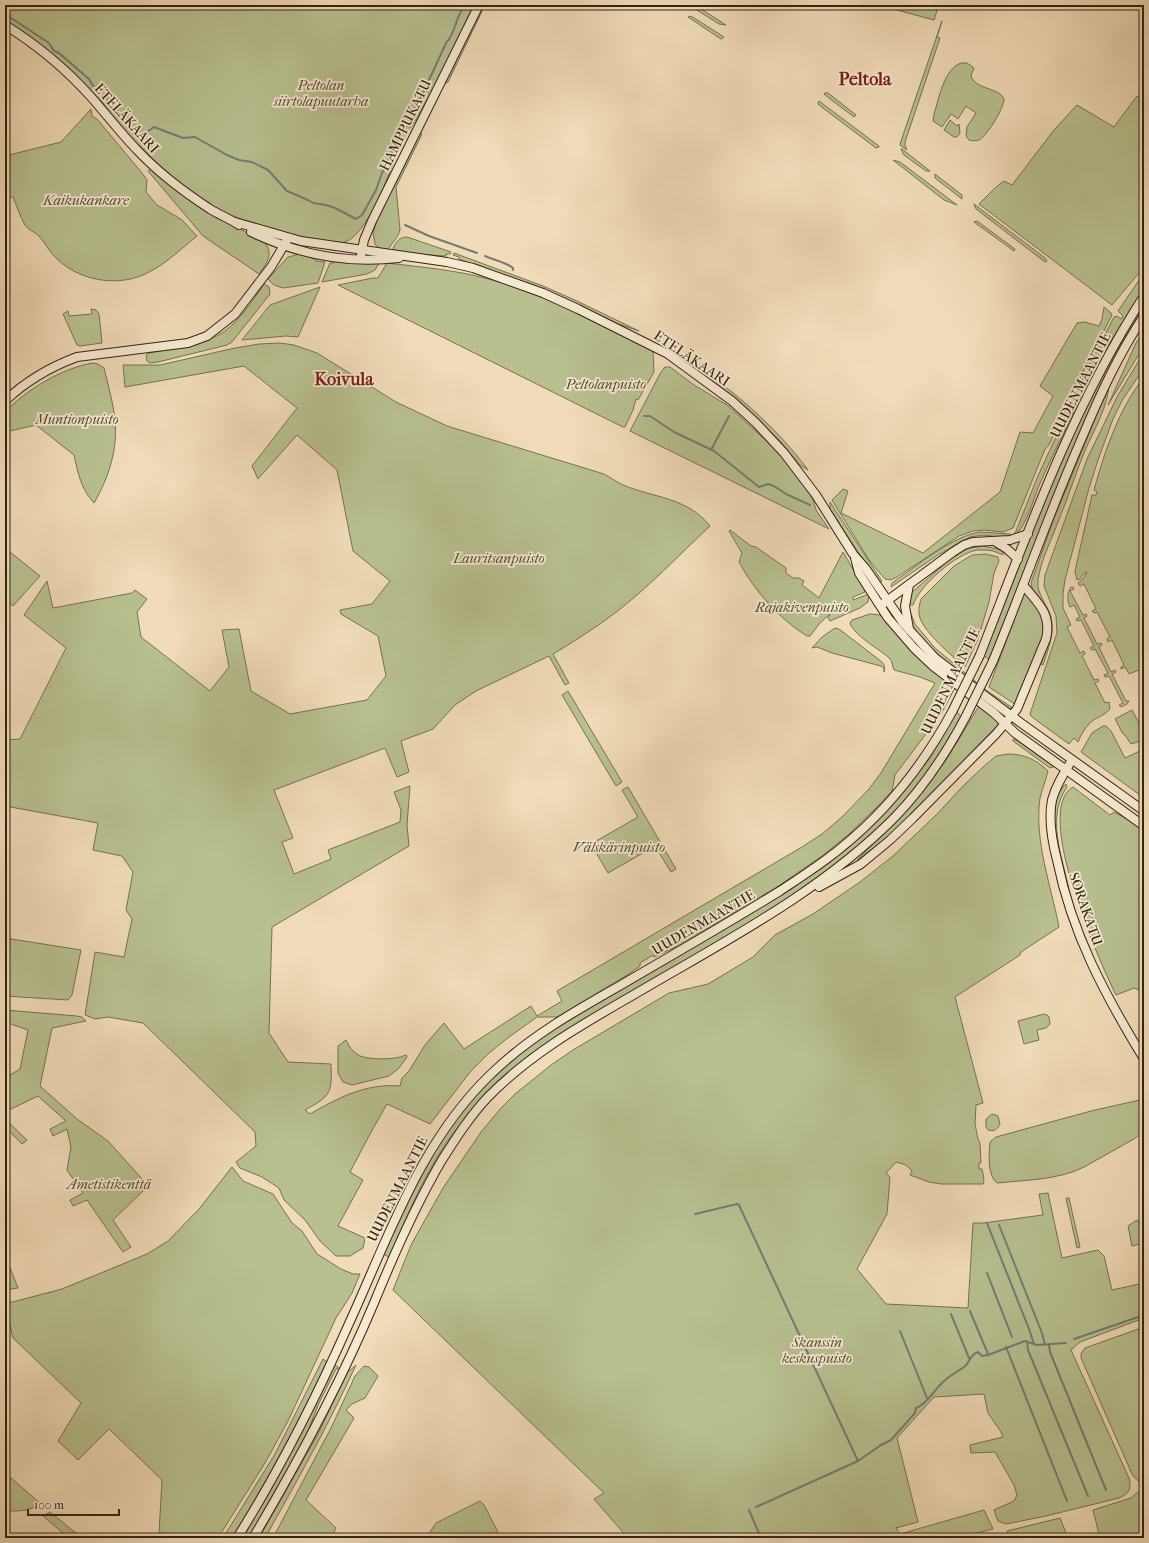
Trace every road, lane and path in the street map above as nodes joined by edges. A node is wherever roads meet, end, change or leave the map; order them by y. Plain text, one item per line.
1 (479, 5) edge
2 (5, 26) edge
3 (286, 242) junction
4 (362, 250) junction
5 (408, 257) junction
6 (360, 258) junction
7 (1144, 296) edge
8 (1144, 316) edge
9 (5, 401) edge
10 (1028, 534) junction
11 (996, 542) junction
12 (853, 554) junction
13 (1018, 559) junction
14 (909, 585) junction
15 (1023, 585) junction
16 (887, 601) junction
17 (879, 605) junction
18 (910, 631) junction
19 (1011, 716) junction
20 (1005, 723) junction
21 (1015, 733) junction
22 (996, 734) junction
23 (1072, 760) junction
24 (1066, 770) junction
25 (1144, 811) edge
26 (1144, 826) edge
27 (786, 904) junction
28 (1144, 1059) edge
29 (237, 1538) edge
30 (254, 1538) edge

1 - 4 main road, HAMPPUKATU
2 - 3 main road, ETELÄKAARI
3 - 4 main road, ETELÄKAARI
3 - 6 main road, ETELÄKAARI
3 - 9 main road
4 - 5 main road, ETELÄKAARI
4 - 6 main road, HAMPPUKATU
5 - 6 main road, ETELÄKAARI
5 - 12 main road, ETELÄKAARI
7 - 10 main road, UUDENMAANTIE
8 - 15 main road, UUDENMAANTIE
10 - 11 main road
10 - 13 main road, UUDENMAANTIE
11 - 13 main road
11 - 14 main road
12 - 16 main road, ETELÄKAARI
12 - 17 main road, ETELÄKAARI
13 - 29 main road, UUDENMAANTIE, bridge
14 - 16 main road
14 - 18 main road
15 - 19 main road
15 - 27 main road, UUDENMAANTIE, bridge
16 - 17 main road
16 - 18 main road, ETELÄKAARI
17 - 20 main road, ETELÄKAARI
18 - 19 main road, ETELÄKAARI
19 - 20 main road
19 - 23 main road, ETELÄKAARI
20 - 21 main road, ETELÄKAARI
20 - 22 main road
21 - 22 main road
21 - 24 main road, ETELÄKAARI
22 - 27 main road
23 - 24 main road, SORAKATU
23 - 25 main road, ETELÄKAARI
24 - 26 main road, ETELÄKAARI
24 - 28 main road, SORAKATU
27 - 30 main road, UUDENMAANTIE

